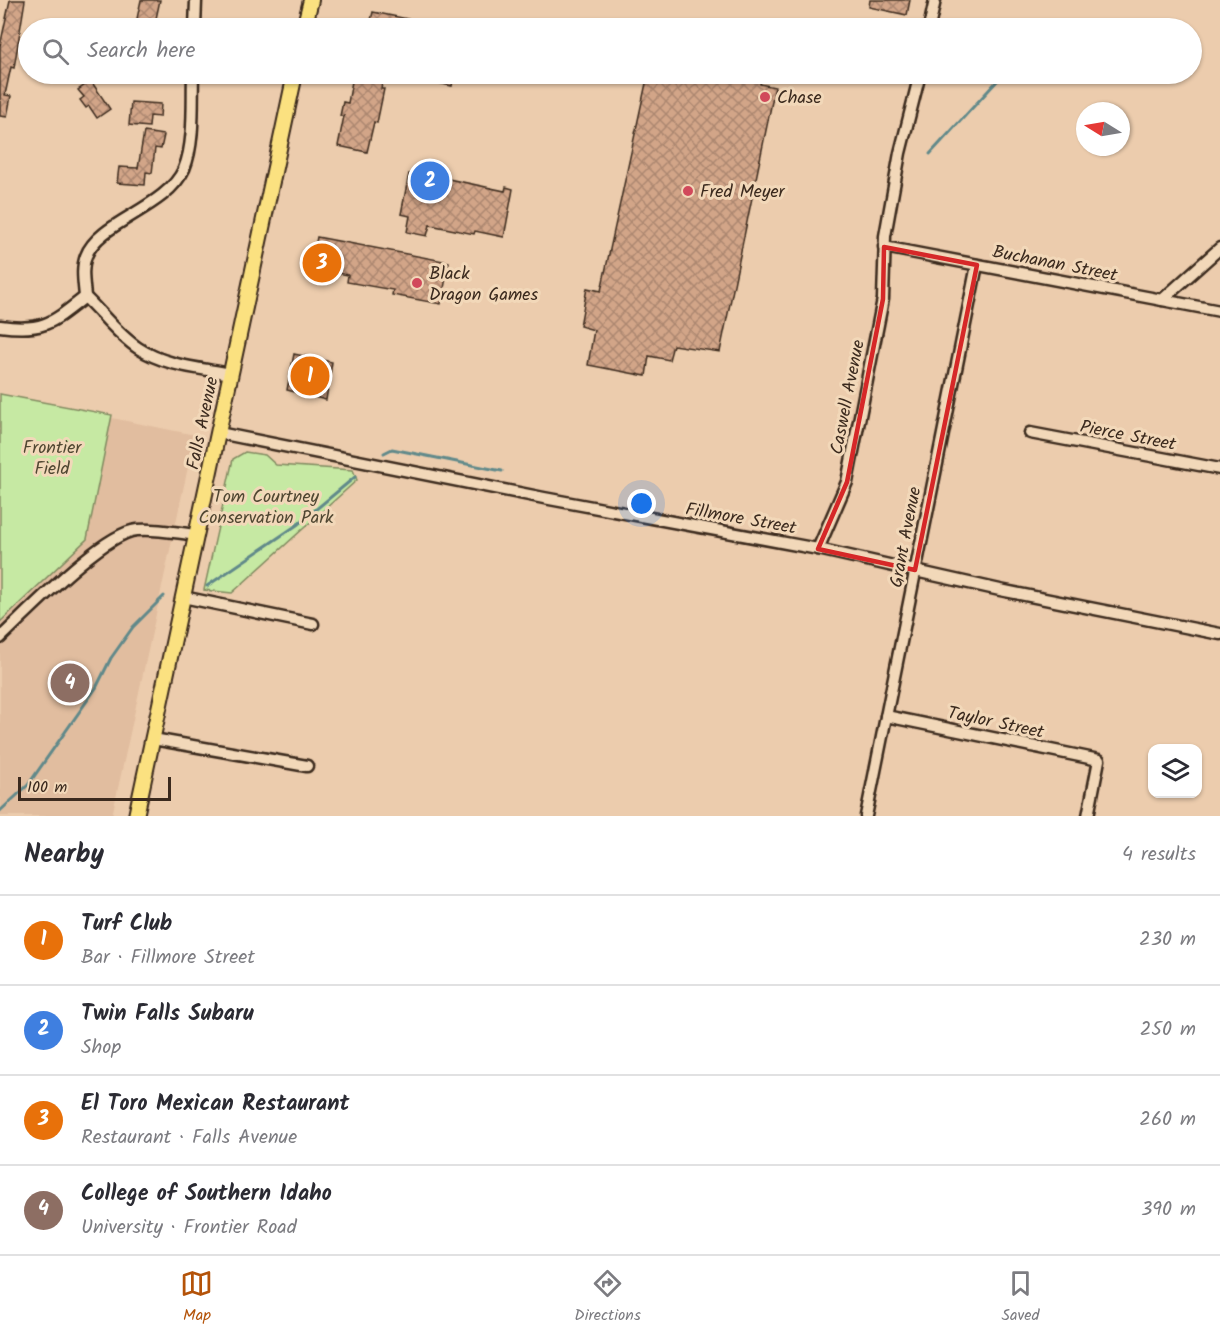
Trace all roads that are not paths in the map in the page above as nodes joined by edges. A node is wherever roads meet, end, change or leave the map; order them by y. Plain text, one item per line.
1 (196, 0) edge
2 (310, 0) edge
3 (934, 0) edge
4 (195, 18) edge
5 (306, 18) edge
6 (931, 18) edge
7 (193, 84) edge
8 (293, 84) edge
9 (917, 84) edge
10 (884, 247) junction
11 (1220, 248) edge
12 (977, 265) junction
13 (85, 297) junction
14 (1162, 300) junction
15 (1220, 311) edge
16 (0, 326) edge
17 (231, 374) junction
18 (219, 433) junction
19 (1030, 434) dead end
20 (1220, 469) edge
21 (196, 535) junction
22 (818, 549) junction
23 (915, 570) junction
24 (183, 597) junction
25 (313, 624) dead end
26 (1220, 634) edge
27 (0, 638) edge
28 (886, 717) junction
29 (153, 739) junction
30 (308, 766) dead end
31 (136, 816) edge
32 (866, 816) edge
33 (1088, 816) edge

1 - 4 street
2 - 5 main road
3 - 6 street
7 - 13 street
8 - 17 main road, Falls Avenue
9 - 10 street, Caswell Avenue
10 - 12 street, Buchanan Street
10 - 22 street, Caswell Avenue
11 - 14 street
12 - 14 street, Buchanan Street
12 - 23 street, Grant Avenue
13 - 16 street
13 - 17 street
14 - 15 street, Buchanan Street
17 - 18 main road, Falls Avenue
18 - 21 main road, Falls Avenue
18 - 22 street, Fillmore Street
19 - 20 street, Pierce Street
21 - 24 main road, Falls Avenue
21 - 27 street
22 - 23 street, Fillmore Street
23 - 26 street, Fillmore Street
23 - 28 street, Grant Avenue
24 - 25 street
24 - 29 main road, Falls Avenue
28 - 32 street, Grant Avenue
28 - 33 street, Taylor Street
29 - 30 street
29 - 31 main road, Falls Avenue

